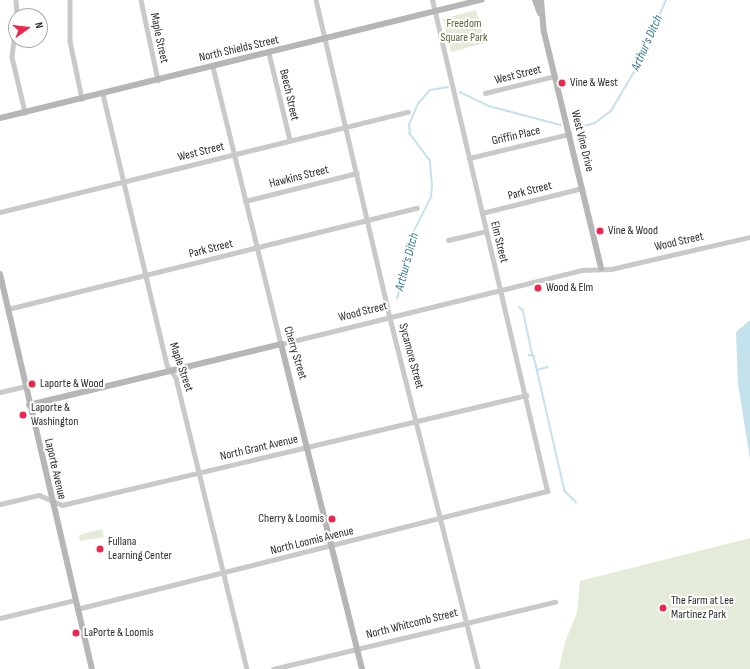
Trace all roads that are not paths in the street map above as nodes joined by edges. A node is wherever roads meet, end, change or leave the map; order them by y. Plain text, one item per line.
1 (70, 0) edge
2 (141, 0) edge
3 (316, 0) edge
4 (432, 0) edge
5 (482, 0) edge
6 (535, 0) edge
7 (541, 0) edge
8 (436, 13) junction
9 (542, 19) junction
10 (326, 40) junction
11 (13, 48) edge
12 (269, 54) junction
13 (213, 67) junction
14 (555, 76) junction
15 (158, 80) junction
16 (486, 93) dead end
17 (103, 94) junction
18 (82, 99) junction
19 (25, 112) junction
20 (408, 112) dead end
21 (0, 118) edge
22 (346, 127) junction
23 (569, 134) junction
24 (290, 140) junction
25 (234, 154) junction
26 (469, 158) junction
27 (357, 173) junction
28 (123, 182) junction
29 (582, 188) junction
30 (245, 201) junction
31 (418, 208) dead end
32 (0, 212) edge
33 (482, 212) junction
34 (368, 221) junction
35 (486, 231) junction
36 (750, 237) edge
37 (448, 240) dead end
38 (256, 248) junction
39 (601, 268) junction
40 (0, 274) edge
41 (146, 276) junction
42 (501, 290) junction
43 (8, 309) junction
44 (390, 317) junction
45 (281, 344) junction
46 (171, 371) junction
47 (27, 386) junction
48 (0, 392) edge
49 (526, 395) junction
50 (30, 405) junction
51 (417, 421) junction
52 (308, 447) junction
53 (199, 473) junction
54 (548, 488) joint
55 (51, 501) junction
56 (0, 504) edge
57 (442, 520) junction
58 (332, 546) junction
59 (224, 574) junction
60 (75, 600) junction
61 (555, 602) dead end
62 (77, 609) junction
63 (0, 618) edge
64 (467, 621) junction
65 (358, 648) junction
66 (92, 669) edge
67 (247, 669) edge
68 (273, 669) edge
69 (362, 669) edge
70 (478, 669) edge

1 - 18 street
2 - 15 street, Maple Street
3 - 10 street, Sycamore Street
4 - 8 street, Elm Street
5 - 8 street, North Shields Street
6 - 9 street, West Vine Drive
7 - 9 street, West Vine Drive
8 - 10 street, North Shields Street
8 - 26 street, Elm Street
9 - 14 street, West Vine Drive
10 - 12 street, North Shields Street
10 - 22 street, Sycamore Street
11 - 19 street
12 - 13 street, North Shields Street
12 - 24 street, Beech Street
13 - 15 street, North Shields Street
13 - 25 street, Cherry Street
14 - 16 street, West Street
14 - 23 street, West Vine Drive
15 - 17 street, North Shields Street
17 - 18 street, North Shields Street
17 - 28 street, Maple Street
18 - 19 street, North Shields Street
19 - 21 street, North Shields Street
20 - 22 street, West Street
22 - 24 street, West Street
22 - 27 street, Sycamore Street
23 - 26 street, Griffin Place
23 - 29 street, West Vine Drive
24 - 25 street, West Street
25 - 28 street, West Street
25 - 30 street, Cherry Street
26 - 33 street, Elm Street
27 - 30 street, Hawkins Street
27 - 34 street, Sycamore Street
28 - 32 street, West Street
28 - 41 street, Maple Street
29 - 33 street, Park Street
29 - 39 street, West Vine Drive
30 - 38 street, Cherry Street
31 - 34 street, Park Street
33 - 35 street, Elm Street
34 - 38 street, Park Street
34 - 44 street, Sycamore Street
35 - 37 street
35 - 42 street, Elm Street
36 - 39 street, Wood Street
38 - 41 street, Park Street
38 - 45 street, Cherry Street
39 - 42 street, Wood Street
40 - 43 street, Laporte Avenue
41 - 43 street, Park Street
41 - 46 street, Maple Street
42 - 44 street, Wood Street
42 - 49 street, Elm Street
43 - 47 street, Laporte Avenue
44 - 45 street, Wood Street
44 - 51 street, Sycamore Street
45 - 46 street, Wood Street
45 - 52 street, Cherry Street
46 - 50 street, Wood Street
46 - 53 street, Maple Street
47 - 48 street
47 - 50 street, Laporte Avenue
49 - 51 street, North Grant Avenue
49 - 54 street, Elm Street
50 - 55 street, Laporte Avenue
51 - 52 street, North Grant Avenue
51 - 57 street, Sycamore Street
52 - 53 street, North Grant Avenue
52 - 58 street, Cherry Street
53 - 55 street, North Grant Avenue
53 - 59 street, Maple Street
54 - 57 street, North Loomis Avenue
55 - 56 street, North Grant Avenue
55 - 60 street, Laporte Avenue
57 - 58 street, North Loomis Avenue
57 - 64 street, Sycamore Street
58 - 59 street, North Loomis Avenue
58 - 65 street, Cherry Street
59 - 62 street, North Loomis Avenue
59 - 67 street, Maple Street
60 - 62 street, Laporte Avenue
60 - 63 street
61 - 64 street, North Whitcomb Street
62 - 66 street, Laporte Avenue
64 - 65 street, North Whitcomb Street
64 - 70 street, Sycamore Street
65 - 68 street, North Whitcomb Street
65 - 69 street, Cherry Street

